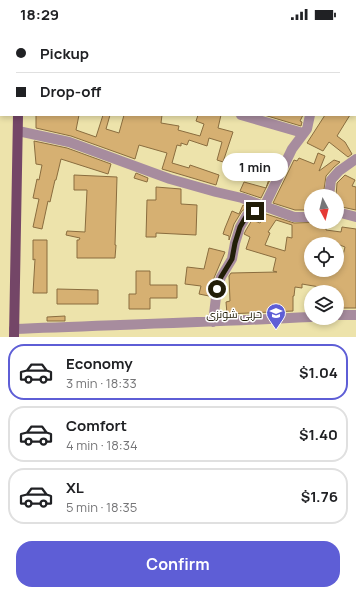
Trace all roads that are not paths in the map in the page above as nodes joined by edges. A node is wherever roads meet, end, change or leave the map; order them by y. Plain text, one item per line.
1 (18, 116) edge
2 (244, 116) edge
3 (310, 116) edge
4 (18, 131) junction
5 (303, 134) junction
6 (356, 159) edge
7 (330, 189) edge
8 (264, 207) junction
9 (344, 214) edge
10 (304, 217) edge
11 (356, 217) edge
12 (344, 315) edge
13 (356, 315) edge
14 (304, 317) edge
15 (212, 322) junction
16 (14, 333) edge

1 - 4 main road
2 - 5 street
3 - 5 street
4 - 8 street
4 - 16 main road
5 - 8 street
6 - 7 street
8 - 10 street
8 - 15 street
9 - 11 street
12 - 13 street
14 - 15 street
15 - 16 street

